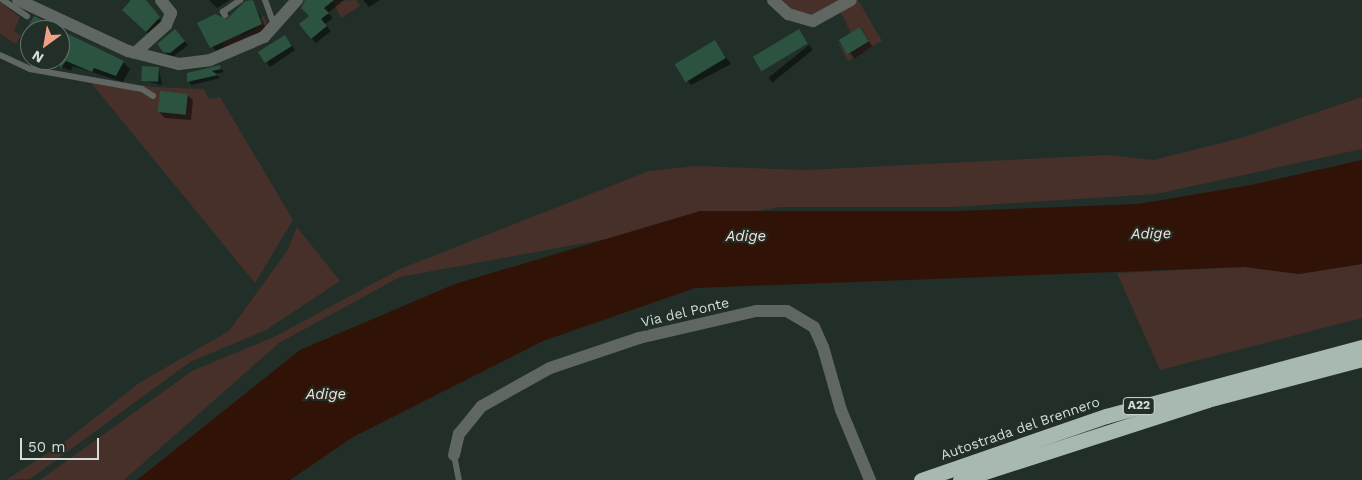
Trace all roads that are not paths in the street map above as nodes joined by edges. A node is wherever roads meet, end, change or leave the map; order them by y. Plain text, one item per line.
1 (3, 0) edge
2 (18, 0) edge
3 (160, 0) edge
4 (240, 0) edge
5 (265, 0) edge
6 (297, 0) edge
7 (774, 0) edge
8 (850, 0) edge
9 (225, 15) dead end
10 (27, 16) dead end
11 (274, 29) junction
12 (135, 54) junction
13 (0, 55) edge
14 (153, 96) dead end
15 (1362, 347) edge
16 (1362, 360) edge
17 (454, 456) joint
18 (459, 480) edge
19 (870, 480) edge
20 (921, 480) edge
21 (960, 480) edge

1 - 10 lane
2 - 12 street
3 - 12 street
4 - 9 lane
5 - 11 lane
6 - 11 street
7 - 8 street
11 - 12 street
13 - 14 lane
15 - 20 highway, Autostrada del Brennero / A22
16 - 21 highway, A22
17 - 18 lane
17 - 19 street, Via del Ponte

